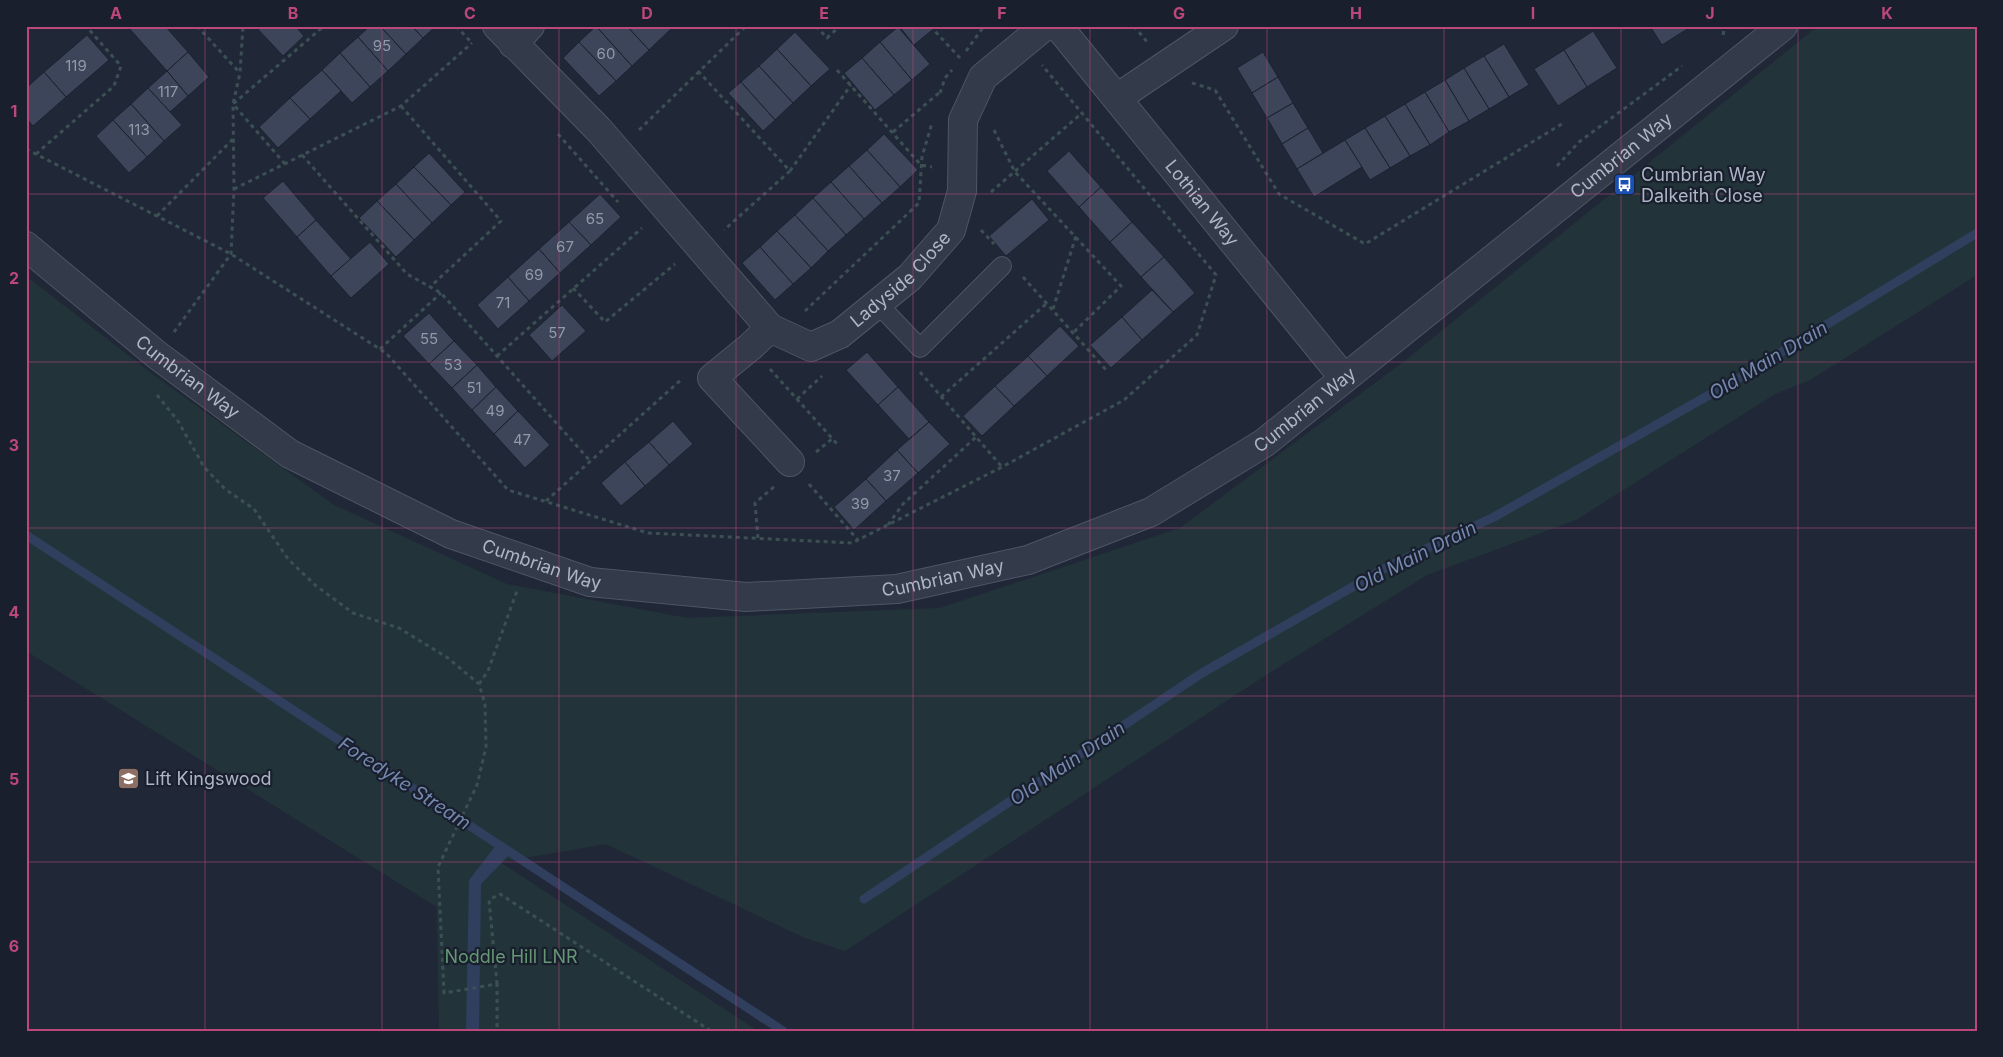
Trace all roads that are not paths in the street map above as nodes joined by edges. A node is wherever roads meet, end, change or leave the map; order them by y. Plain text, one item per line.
1 (1045, 26) edge
2 (1058, 26) edge
3 (1224, 26) edge
4 (1782, 26) edge
5 (514, 32) edge
6 (1117, 98) junction
7 (26, 246) edge
8 (1002, 266) dead end
9 (878, 303) junction
10 (775, 330) junction
11 (1344, 378) junction
12 (790, 462) dead end

1 - 9 street, Ladyside Close
2 - 6 street, Lothian Way
3 - 6 street
4 - 11 street, Cumbrian Way
5 - 10 street, Ladyside Close
6 - 11 street, Lothian Way
7 - 11 street, Cumbrian Way
8 - 9 lane
9 - 10 street, Ladyside Close
10 - 12 street

